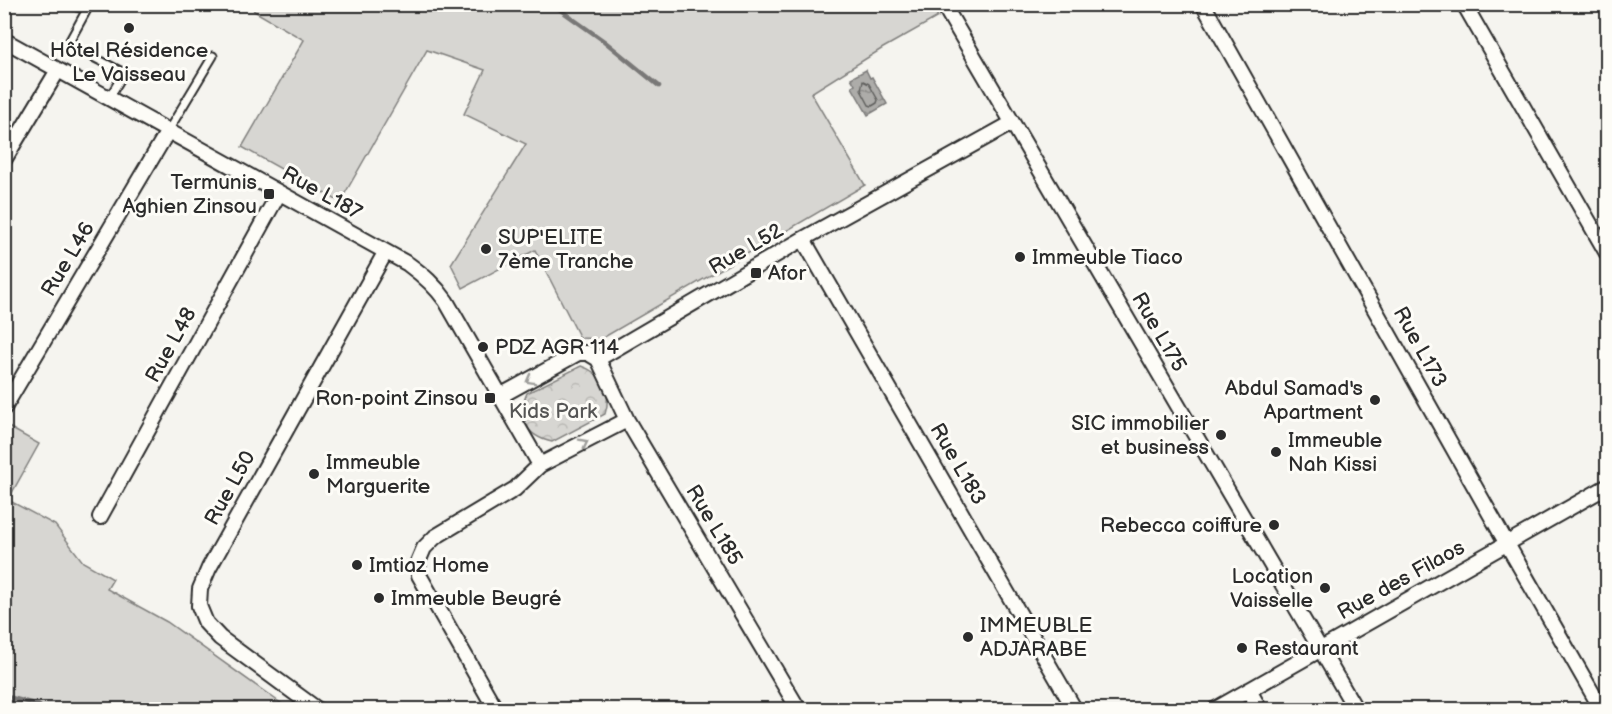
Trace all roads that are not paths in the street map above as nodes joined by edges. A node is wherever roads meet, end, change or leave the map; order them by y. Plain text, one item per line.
1 (72, 4) edge
2 (88, 4) edge
3 (943, 4) edge
4 (1203, 4) edge
5 (1464, 4) edge
6 (4, 40) edge
7 (213, 56) dead end
8 (58, 70) junction
9 (109, 98) junction
10 (1012, 123) junction
11 (168, 131) junction
12 (4, 160) edge
13 (279, 193) junction
14 (803, 239) junction
15 (385, 253) junction
16 (1608, 255) edge
17 (598, 359) junction
18 (500, 396) junction
19 (4, 408) edge
20 (627, 420) junction
21 (540, 465) junction
22 (1608, 486) edge
23 (100, 517) dead end
24 (1507, 544) junction
25 (1320, 648) junction
26 (1249, 690) junction
27 (318, 710) edge
28 (496, 710) edge
29 (799, 710) edge
30 (1075, 710) edge
31 (1214, 710) edge
32 (1260, 710) edge
33 (1356, 710) edge
34 (1602, 710) edge

1 - 2 lane
2 - 9 lane
3 - 10 street, Rue L175
4 - 24 street, Rue L173
5 - 16 street
6 - 8 street, Rue L187
7 - 11 lane
8 - 9 street, Rue L187
8 - 12 street
9 - 11 street, Rue L187
10 - 14 street, Rue L52
10 - 25 street, Rue L175
11 - 13 street, Rue L187
11 - 19 street, Rue L46
13 - 15 street, Rue L187
13 - 23 street, Rue L48
14 - 17 street, Rue L52
14 - 30 street, Rue L183
15 - 18 street, Rue L187
15 - 27 street, Rue L50
17 -> 18 street
17 - 20 street, Rue L185
18 - 21 street, Rue L187
21 -> 20 street
20 - 29 street, Rue L185
21 - 28 street
22 - 24 street, Rue des Filaos
24 - 25 street, Rue des Filaos
24 - 34 street, Rue L173
25 - 26 street, Rue des Filaos
25 - 33 street, Rue L175
26 - 31 street, Rue des Filaos
26 - 32 street

